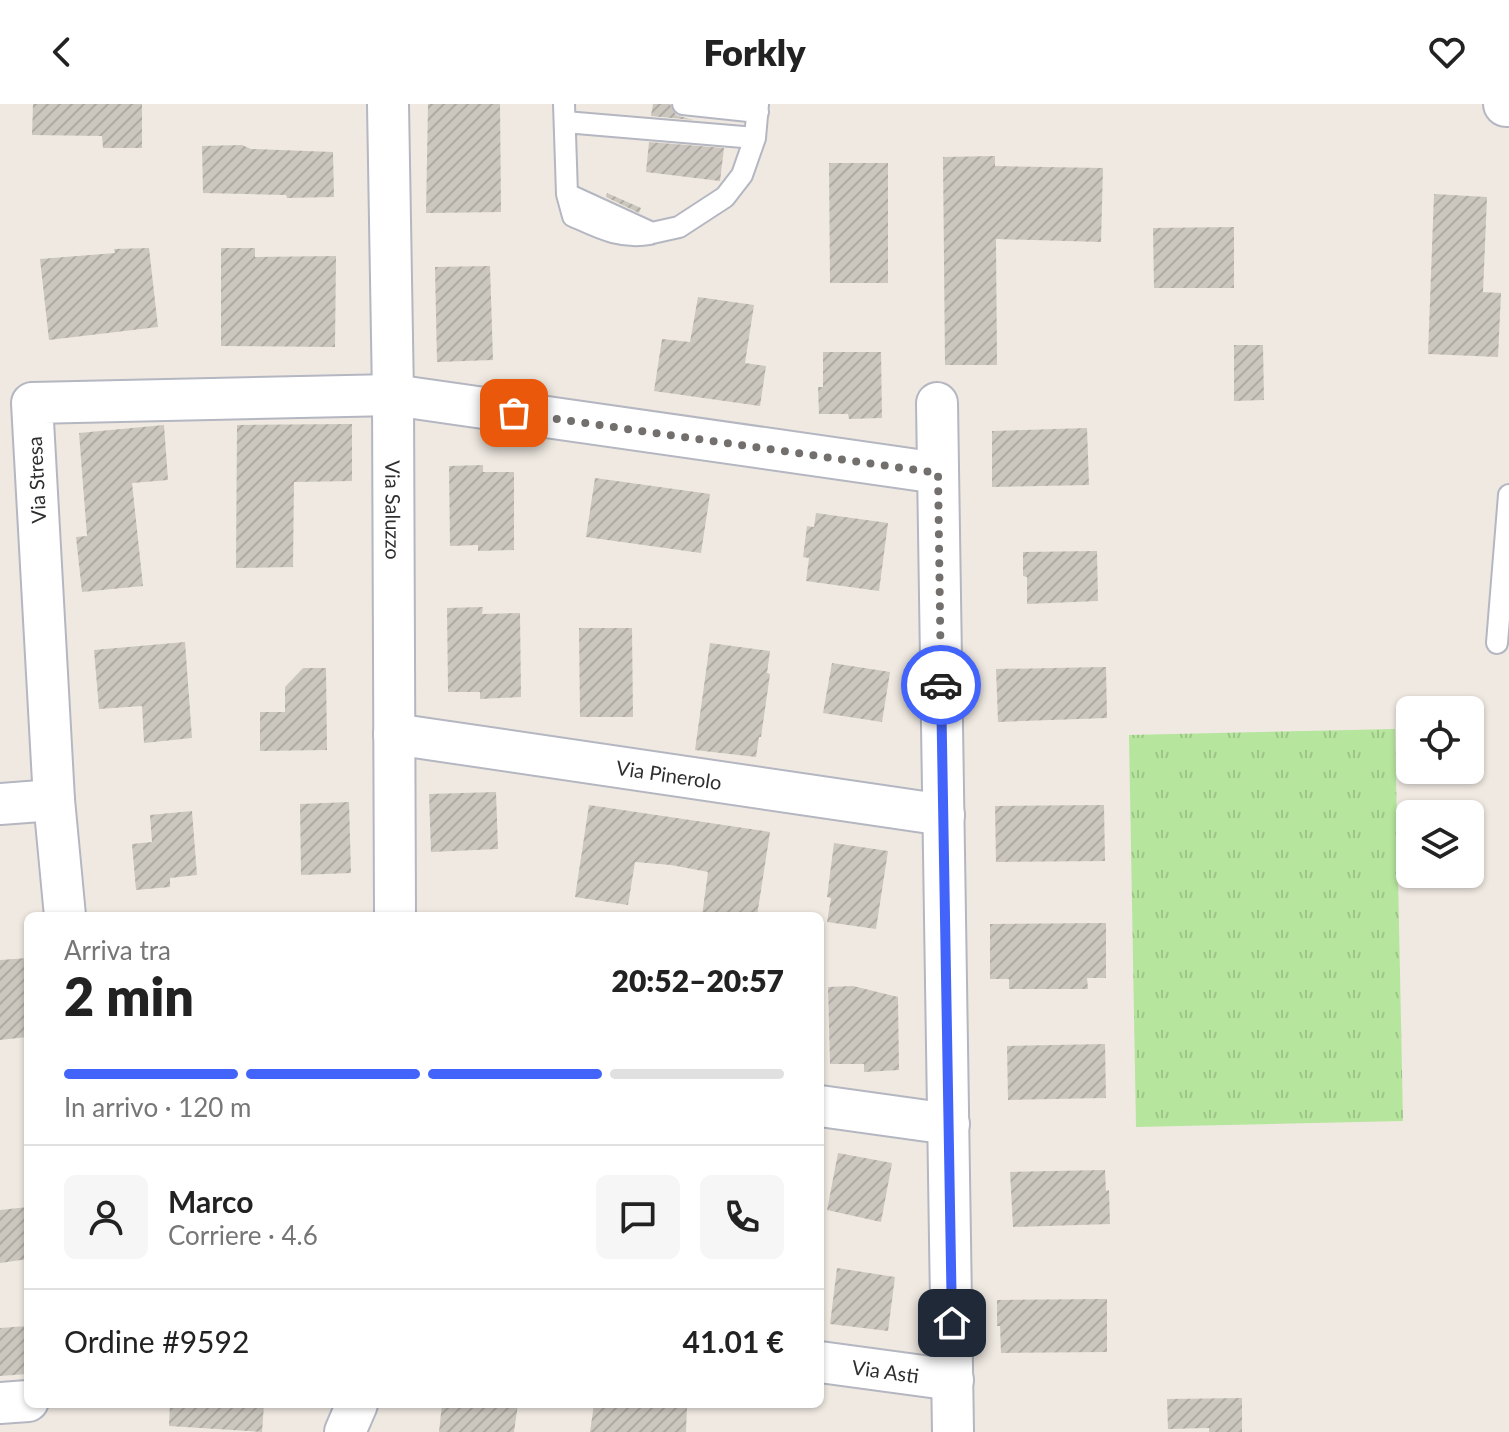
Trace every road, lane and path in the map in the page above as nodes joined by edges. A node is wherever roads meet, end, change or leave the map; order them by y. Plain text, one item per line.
1 (388, 104) edge
2 (683, 104) edge
3 (758, 108) edge
4 (564, 113) edge
5 (755, 138) junction
6 (393, 395) junction
7 (937, 403) dead end
8 (938, 473) junction
9 (1509, 495) edge
10 (1497, 643) dead end
11 (394, 734) junction
12 (54, 800) junction
13 (0, 804) edge
14 (944, 815) junction
15 (65, 912) edge
16 (395, 912) edge
17 (824, 1107) edge
18 (949, 1124) junction
19 (824, 1363) edge
20 (953, 1380) junction
21 (24, 1401) edge
22 (0, 1403) edge
23 (355, 1408) edge
24 (345, 1432) edge
25 (953, 1432) edge

1 - 6 street, Via Saluzzo
2 - 3 lane
3 - 5 lane
4 - 5 lane
4 - 5 lane
6 - 8 street
6 - 11 street, Via Saluzzo
6 - 12 street, Via Stresa
7 - 8 street
8 - 14 street
9 - 10 lane
11 - 14 street, Via Pinerolo
11 - 16 street, Via Saluzzo
12 - 13 street
12 - 15 street, Via Stresa
14 - 18 street
17 - 18 street
18 - 20 street
19 - 20 street, Via Asti
20 - 25 street
21 - 22 street
23 - 24 street

